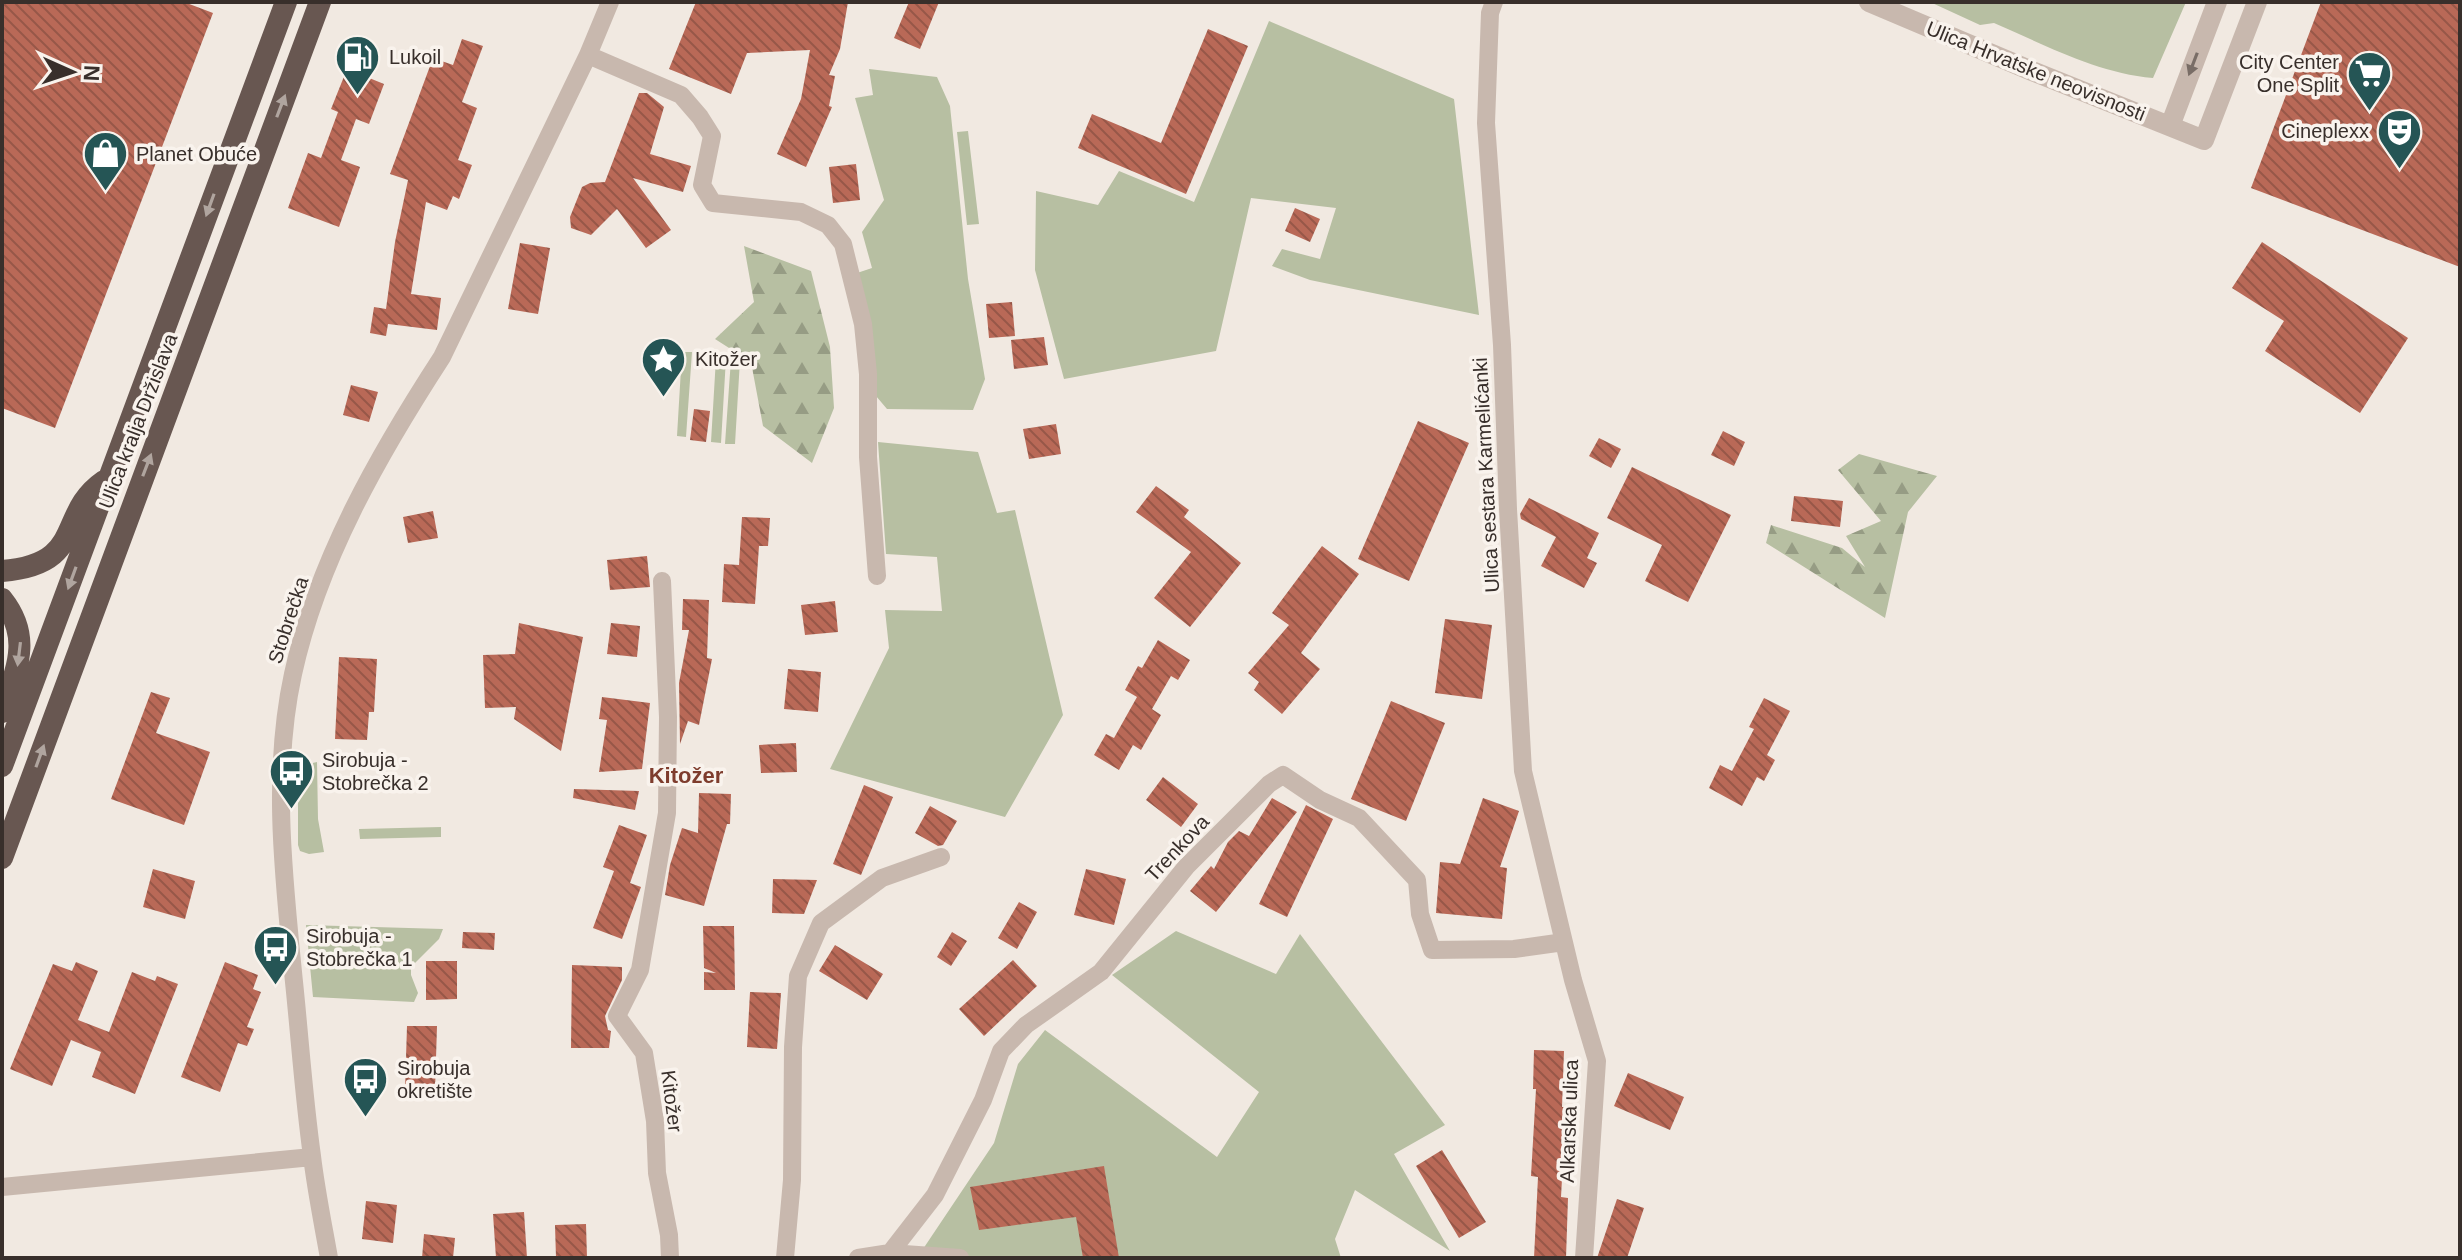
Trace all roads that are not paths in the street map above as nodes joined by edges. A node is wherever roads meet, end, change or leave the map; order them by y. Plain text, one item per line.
1 (286, 2) edge
2 (320, 2) edge
3 (610, 2) edge
4 (1494, 2) edge
5 (1869, 2) edge
6 (2217, 2) edge
7 (2257, 2) edge
8 (588, 55) junction
9 (2170, 126) junction
10 (109, 478) junction
11 (2, 571) edge
12 (877, 576) dead end
13 (662, 581) dead end
14 (2, 599) edge
15 (2, 712) edge
16 (2, 766) edge
17 (941, 857) dead end
18 (2, 858) edge
19 (1564, 942) junction
20 (312, 1157) junction
21 (2, 1187) edge
22 (890, 1255) edge
23 (329, 1258) edge
24 (670, 1258) edge
25 (785, 1258) edge
26 (858, 1258) edge
27 (960, 1258) edge
28 (1584, 1258) edge

1 -> 10 highway, Ulica kralja Držislava
18 -> 2 highway, Ulica kralja Držislava
3 - 8 street, Stobrečka
4 - 19 street, Ulica sestara Karmelićanki
5 - 9 street, Ulica Hrvatske neovisnosti
6 -> 9 street
7 - 9 street, Ulica Hrvatske neovisnosti
8 - 12 street
8 - 20 street, Stobrečka
10 - 11 highway
10 -> 16 highway, Ulica kralja Držislava
13 - 24 street, Kitožer
14 -> 15 highway
17 - 25 street
19 - 22 street, Trenkova
19 - 28 street, Alkarska ulica
20 - 21 street
20 - 23 street, Stobrečka
22 - 26 street
22 - 27 street

